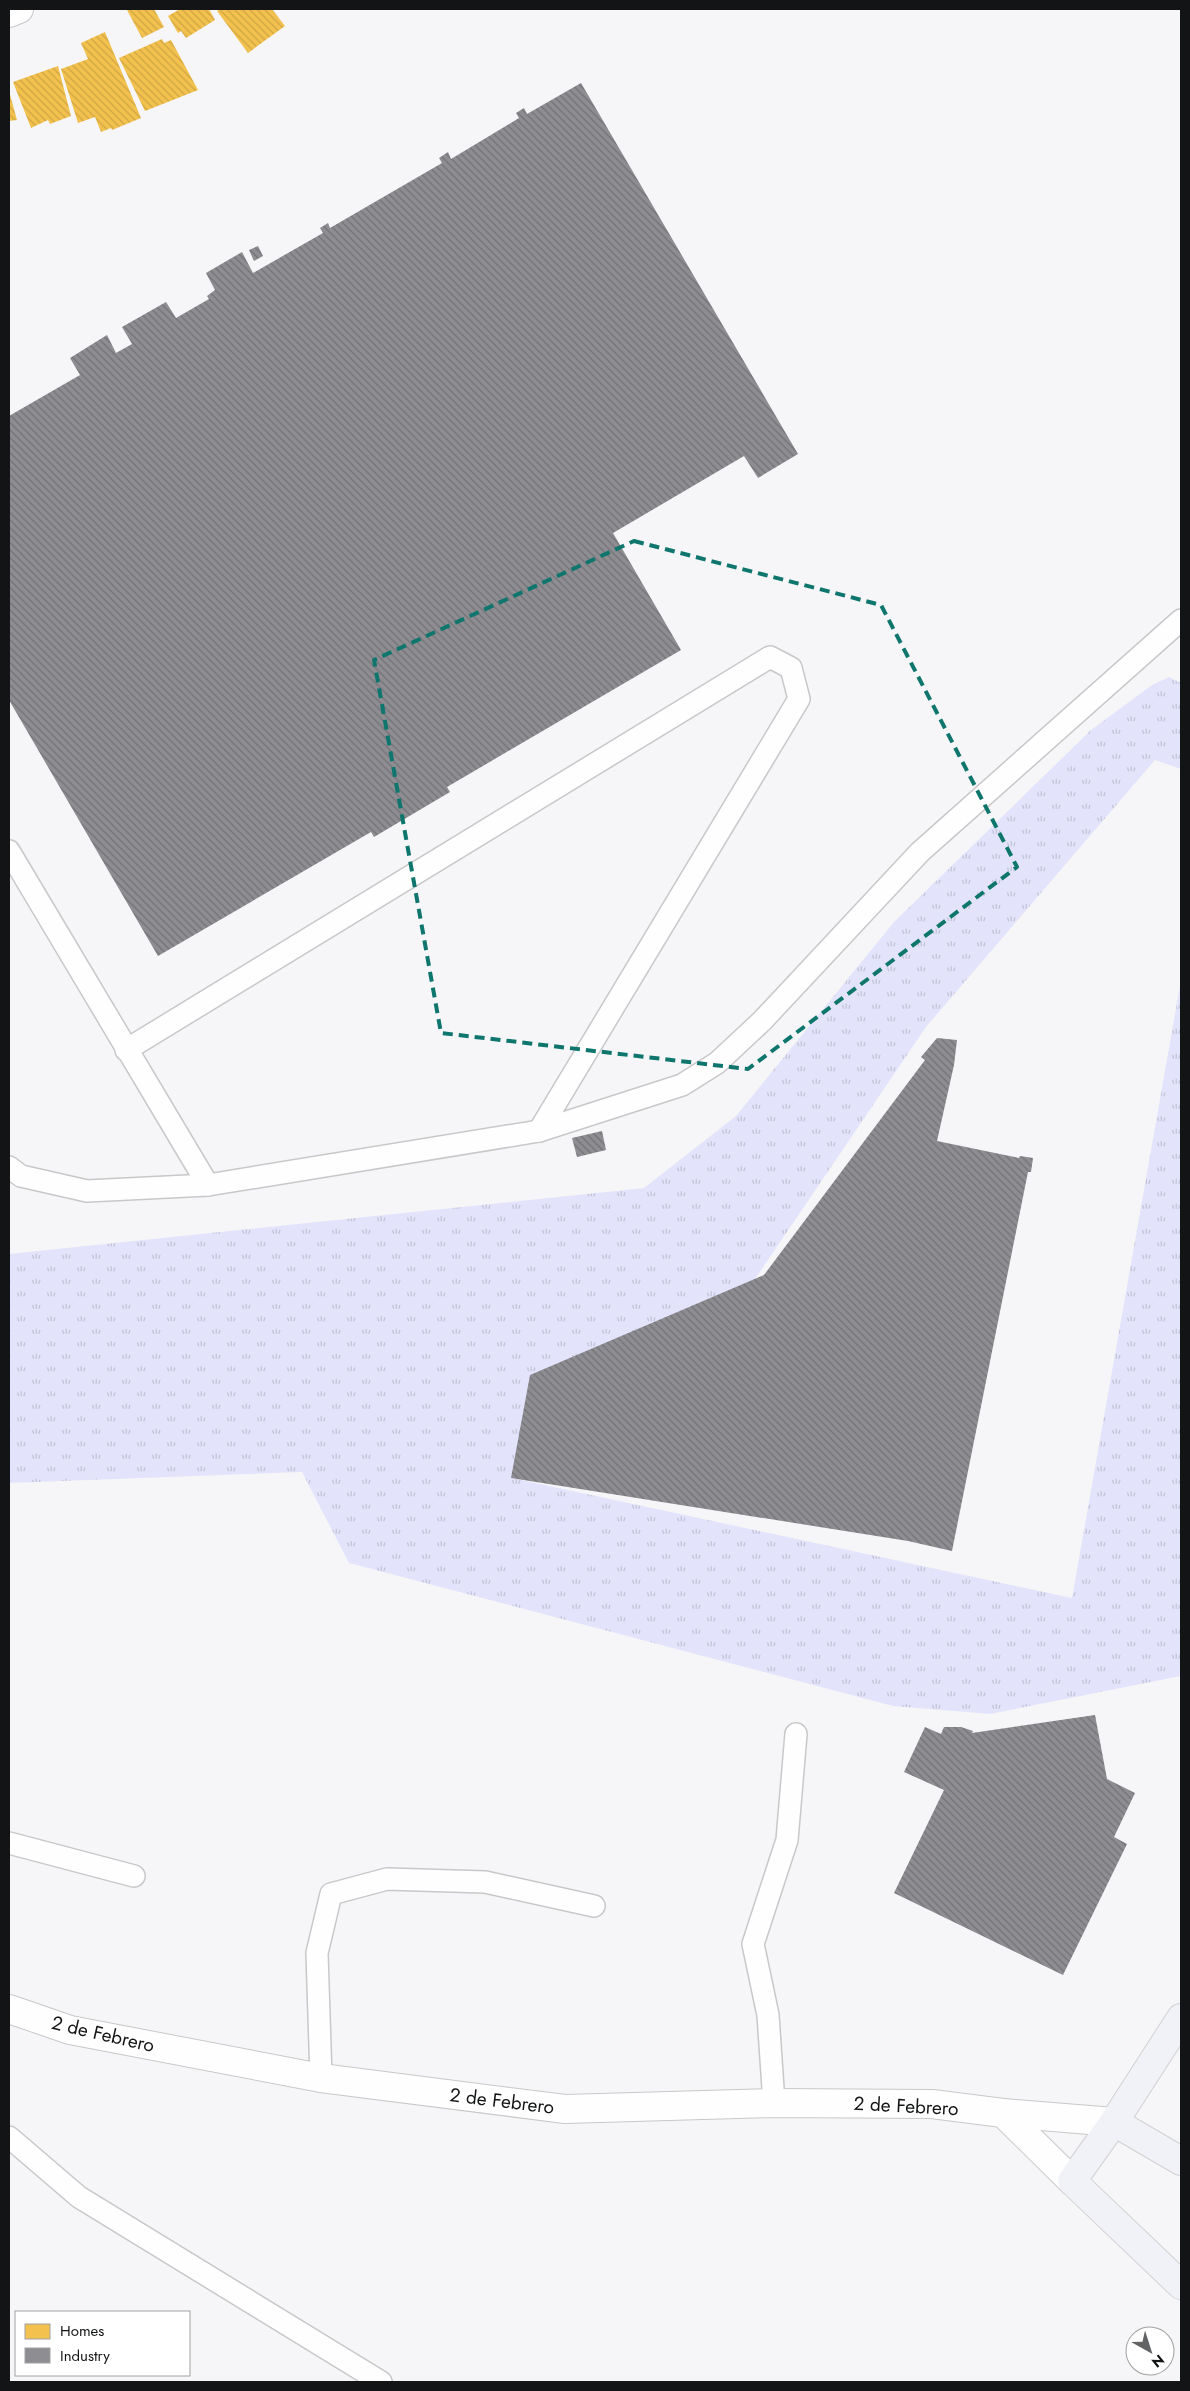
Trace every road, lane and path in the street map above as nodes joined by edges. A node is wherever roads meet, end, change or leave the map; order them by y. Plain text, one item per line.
1 (19, 9) edge
2 (9, 13) edge
3 (1181, 620) edge
4 (9, 851) edge
5 (126, 1050) junction
6 (539, 1131) junction
7 (9, 1167) edge
8 (208, 1185) junction
9 (796, 1734) dead end
10 (9, 1843) edge
11 (134, 1876) dead end
12 (594, 1906) dead end
13 (9, 2009) edge
14 (1181, 2018) edge
15 (321, 2078) junction
16 (774, 2103) junction
17 (1003, 2113) junction
18 (1114, 2122) junction
19 (9, 2138) edge
20 (1181, 2161) edge
21 (1072, 2180) junction
22 (1181, 2286) edge
23 (381, 2382) edge

1 - 2 main road
3 - 6 lane
4 - 5 lane
5 - 6 lane
5 - 8 lane
6 - 8 lane
7 - 8 lane
9 - 16 lane
10 - 11 lane
12 - 15 lane
13 - 15 main road, 2 de Febrero
14 - 18 main road
15 - 16 main road, 2 de Febrero
16 - 17 main road, 2 de Febrero
17 - 18 main road, 2 de Febrero
17 - 21 main road
18 - 20 main road
18 - 21 main road
19 - 23 lane
21 - 22 main road

